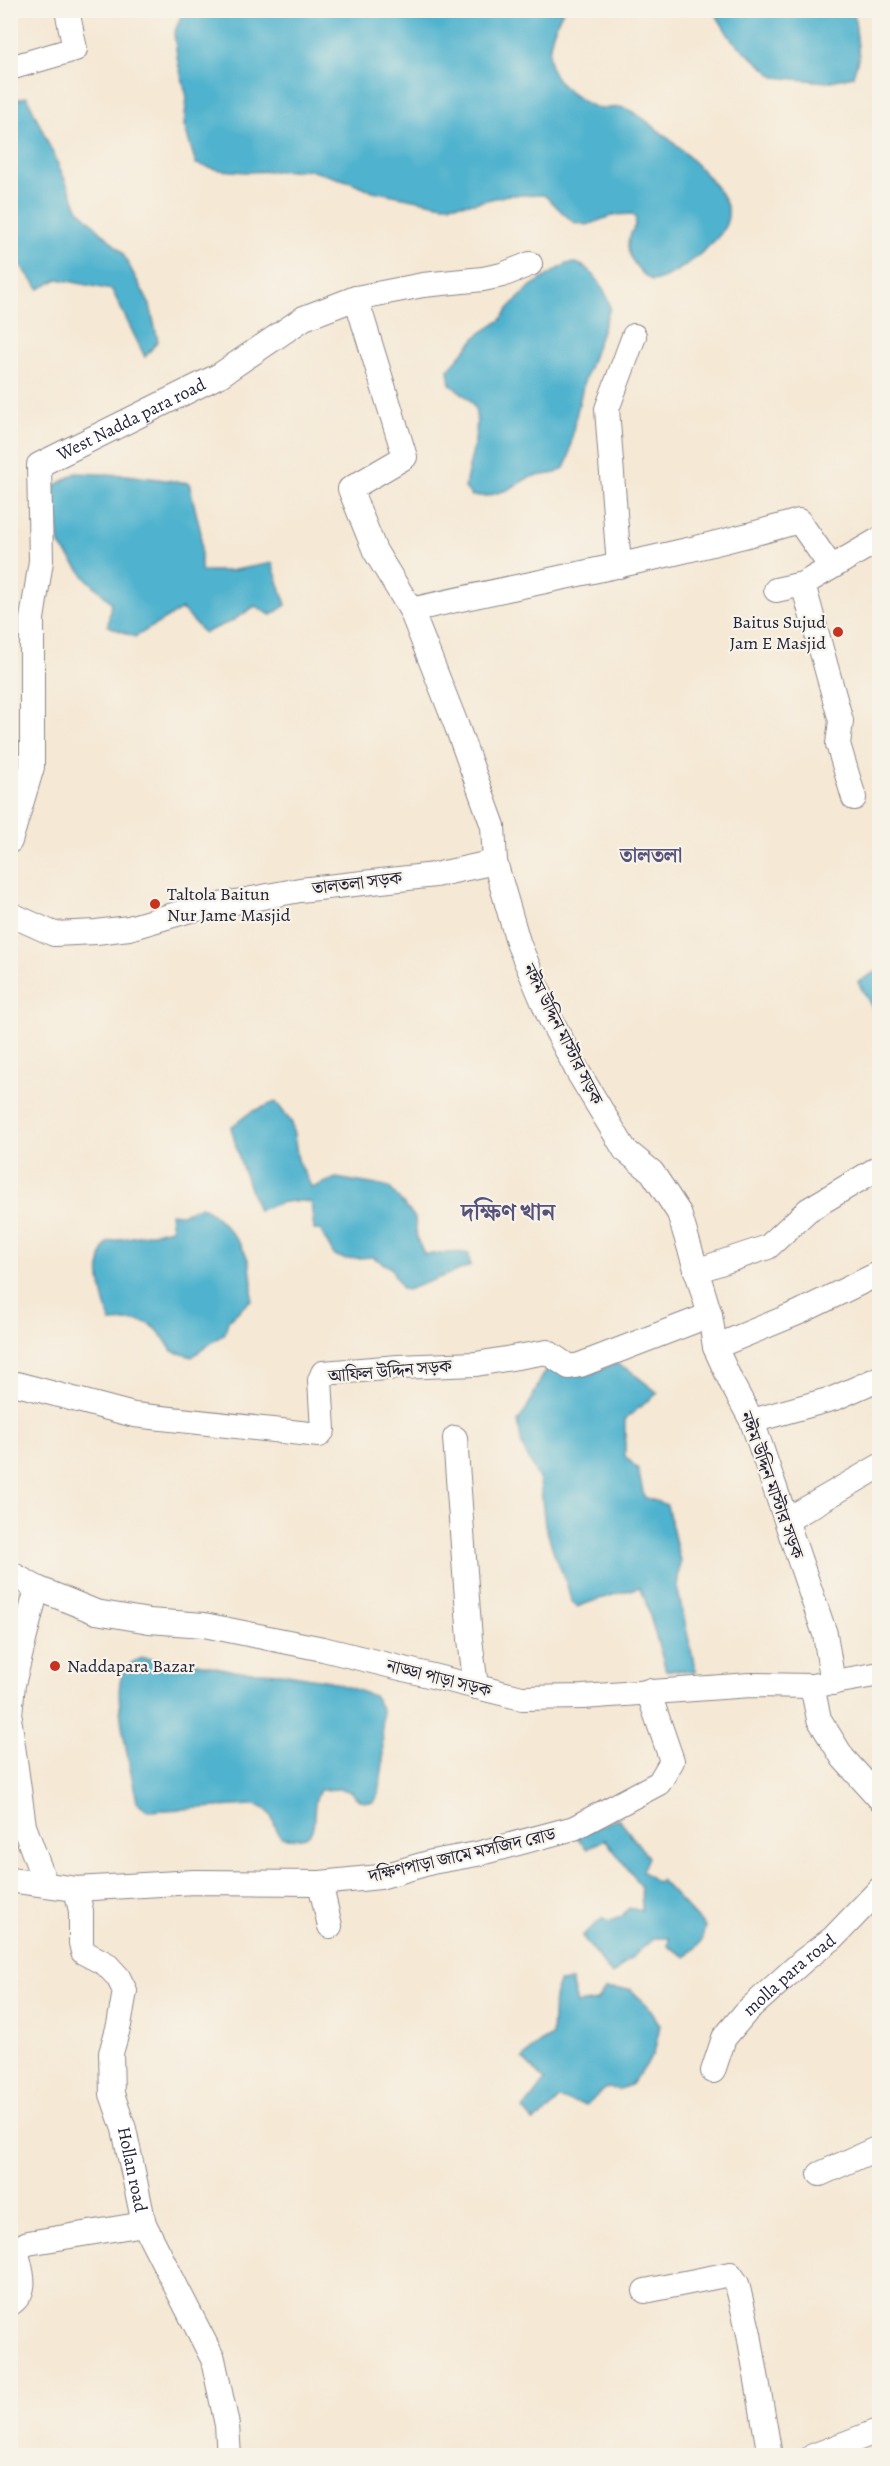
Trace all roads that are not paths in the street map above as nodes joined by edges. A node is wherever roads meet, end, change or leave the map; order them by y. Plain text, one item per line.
1 (66, 10) edge
2 (10, 68) edge
3 (530, 264) dead end
4 (356, 298) junction
5 (634, 336) dead end
6 (879, 539) edge
7 (619, 566) junction
8 (831, 567) junction
9 (803, 584) junction
10 (776, 590) dead end
11 (411, 610) junction
12 (21, 619) edge
13 (854, 798) dead end
14 (10, 841) edge
15 (495, 862) junction
16 (10, 914) edge
17 (879, 1167) edge
18 (696, 1271) junction
19 (879, 1273) edge
20 (710, 1315) junction
21 (715, 1347) junction
22 (879, 1378) edge
23 (10, 1385) edge
24 (752, 1421) junction
25 (455, 1438) dead end
26 (879, 1466) edge
27 (787, 1520) junction
28 (10, 1573) edge
29 (37, 1588) junction
30 (879, 1674) edge
31 (12, 1684) edge
32 (823, 1684) junction
33 (476, 1687) junction
34 (648, 1691) junction
35 (10, 1715) edge
36 (10, 1724) edge
37 (879, 1799) edge
38 (10, 1880) edge
39 (45, 1883) junction
40 (320, 1883) junction
41 (879, 1888) edge
42 (76, 1889) junction
43 (330, 1926) dead end
44 (713, 2071) dead end
45 (879, 2151) edge
46 (820, 2174) dead end
47 (144, 2224) junction
48 (645, 2290) dead end
49 (10, 2304) edge
50 (879, 2430) edge
51 (229, 2456) edge
52 (770, 2456) edge
53 (813, 2456) edge

1 - 2 street
3 - 4 street
4 - 11 street, নঈম উদ্দিন মাস্টার সড়ক
4 - 12 street, West Nadda para road
5 - 7 street
6 - 8 street
7 - 8 street
7 - 11 street
8 - 9 street
9 - 10 street
9 - 13 street
11 - 15 street, নঈম উদ্দিন মাস্টার সড়ক
12 - 14 street, West Nadda para road
15 - 16 street, তালতলা সড়ক
15 - 18 street, নঈম উদ্দিন মাস্টার সড়ক
17 - 18 street
18 - 20 street, নঈম উদ্দিন মাস্টার সড়ক
19 - 21 street
20 - 21 street, নঈম উদ্দিন মাস্টার সড়ক
20 - 23 street, আফিল উদ্দিন সড়ক
21 - 24 street, নঈম উদ্দিন মাস্টার সড়ক
22 - 24 street
24 - 27 street, নঈম উদ্দিন মাস্টার সড়ক
25 - 33 street
26 - 27 street
27 - 32 street, নঈম উদ্দিন মাস্টার সড়ক
28 - 29 street, নাড্ডা পাড়া সড়ক
29 - 31 street
29 - 33 street, নাড্ডা পাড়া সড়ক
30 - 32 street, নাড্ডা পাড়া সড়ক
31 - 35 street
32 - 34 street, নাড্ডা পাড়া সড়ক
32 - 37 street
33 - 34 street, নাড্ডা পাড়া সড়ক
34 - 40 street, দক্ষিণপাড়া জামে মসজিদ রোড
36 - 39 street
38 - 39 street, দক্ষিণপাড়া জামে মসজিদ রোড
39 - 42 street, দক্ষিণপাড়া জামে মসজিদ রোড
40 - 42 street, দক্ষিণপাড়া জামে মসজিদ রোড
40 - 43 street
41 - 44 street, molla para road
42 - 47 street, Hollan road
45 - 46 street
47 - 49 street
47 - 51 street, Hollan road
48 - 52 street
50 - 53 street

